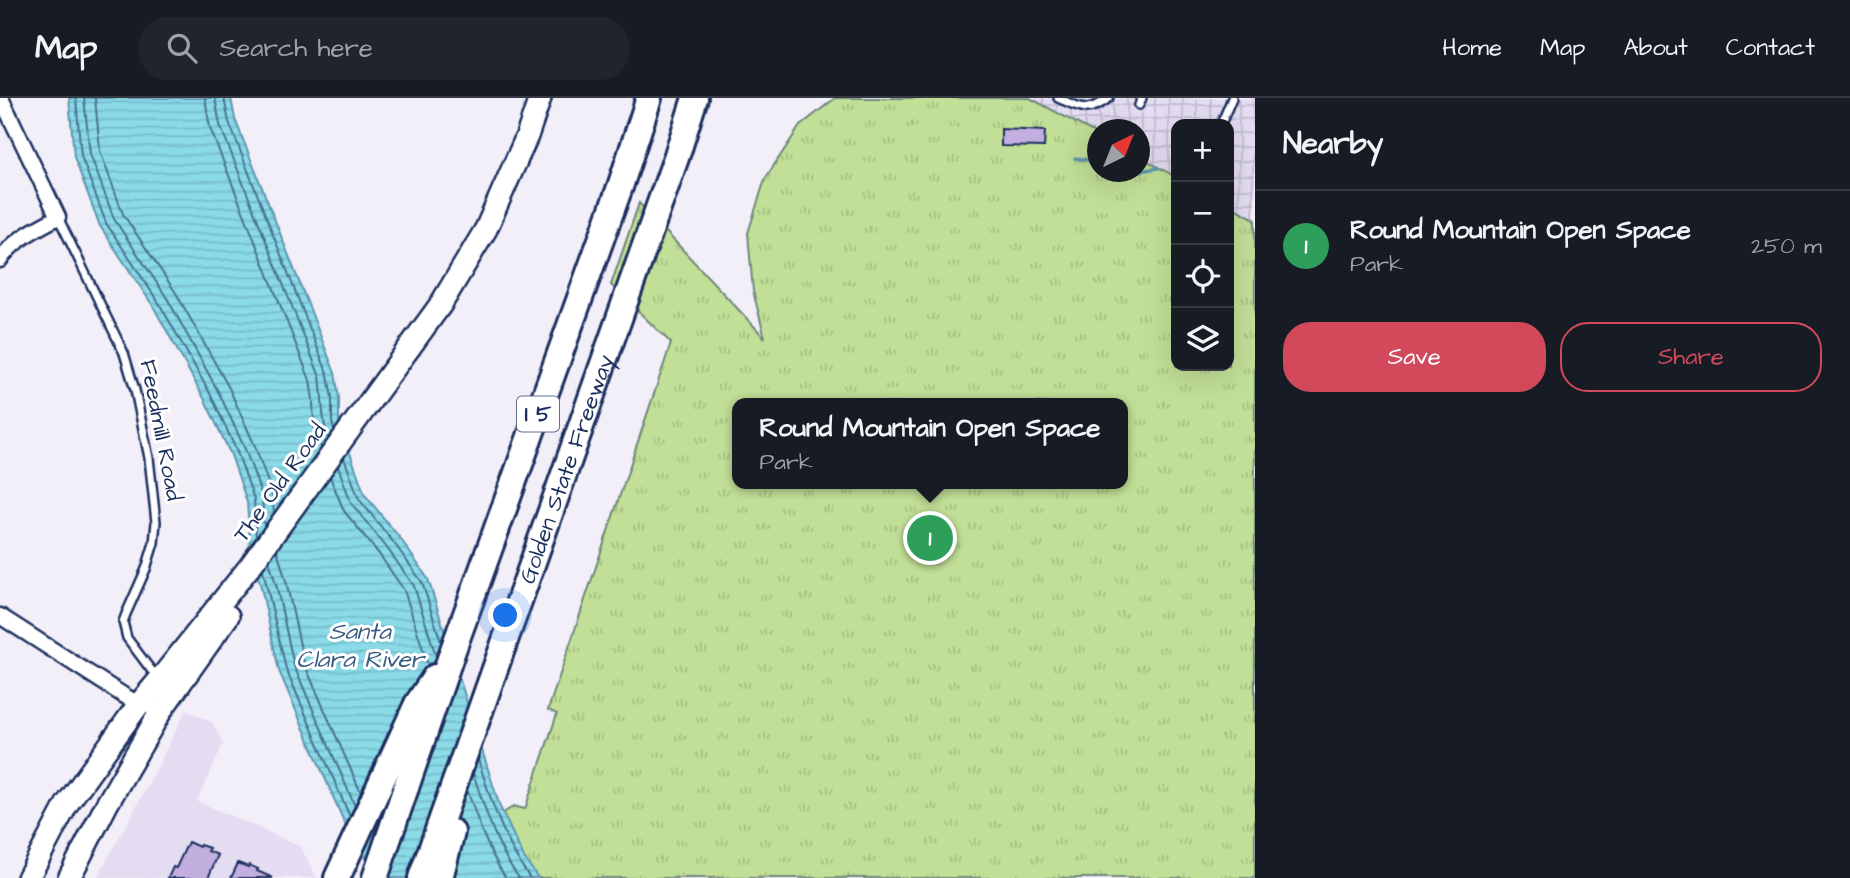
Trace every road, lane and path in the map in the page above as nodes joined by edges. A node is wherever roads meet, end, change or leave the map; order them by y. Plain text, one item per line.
1 (1, 98) edge
2 (552, 98) edge
3 (649, 98) edge
4 (695, 98) edge
5 (1058, 98) edge
6 (1110, 98) edge
7 (1232, 98) edge
8 (1223, 119) edge
9 (536, 123) edge
10 (58, 217) junction
11 (0, 260) edge
12 (0, 615) edge
13 (453, 650) junction
14 (495, 669) junction
15 (168, 684) junction
16 (139, 704) junction
17 (162, 709) junction
18 (28, 878) edge
19 (69, 878) edge
20 (337, 878) edge
21 (375, 878) edge
22 (421, 878) edge
23 (440, 878) edge

1 - 10 street, Feedmill Road
2 - 9 main road, The Old Road
3 - 13 highway, Golden State Freeway / I 5
4 - 14 highway, Golden State Freeway / I 5
5 - 6 lane
7 - 8 lane
9 - 15 main road, The Old Road
10 - 11 street
10 - 15 lane, Feedmill Road
12 - 16 street
13 - 20 highway, I 5
13 - 21 highway, Golden State Freeway / I 5
14 - 22 highway, Golden State Freeway / I 5
14 - 23 highway, I 5
15 - 16 main road, The Old Road
15 - 17 main road, The Old Road
16 - 17 street
16 - 18 main road, The Old Road
17 - 19 main road, The Old Road

